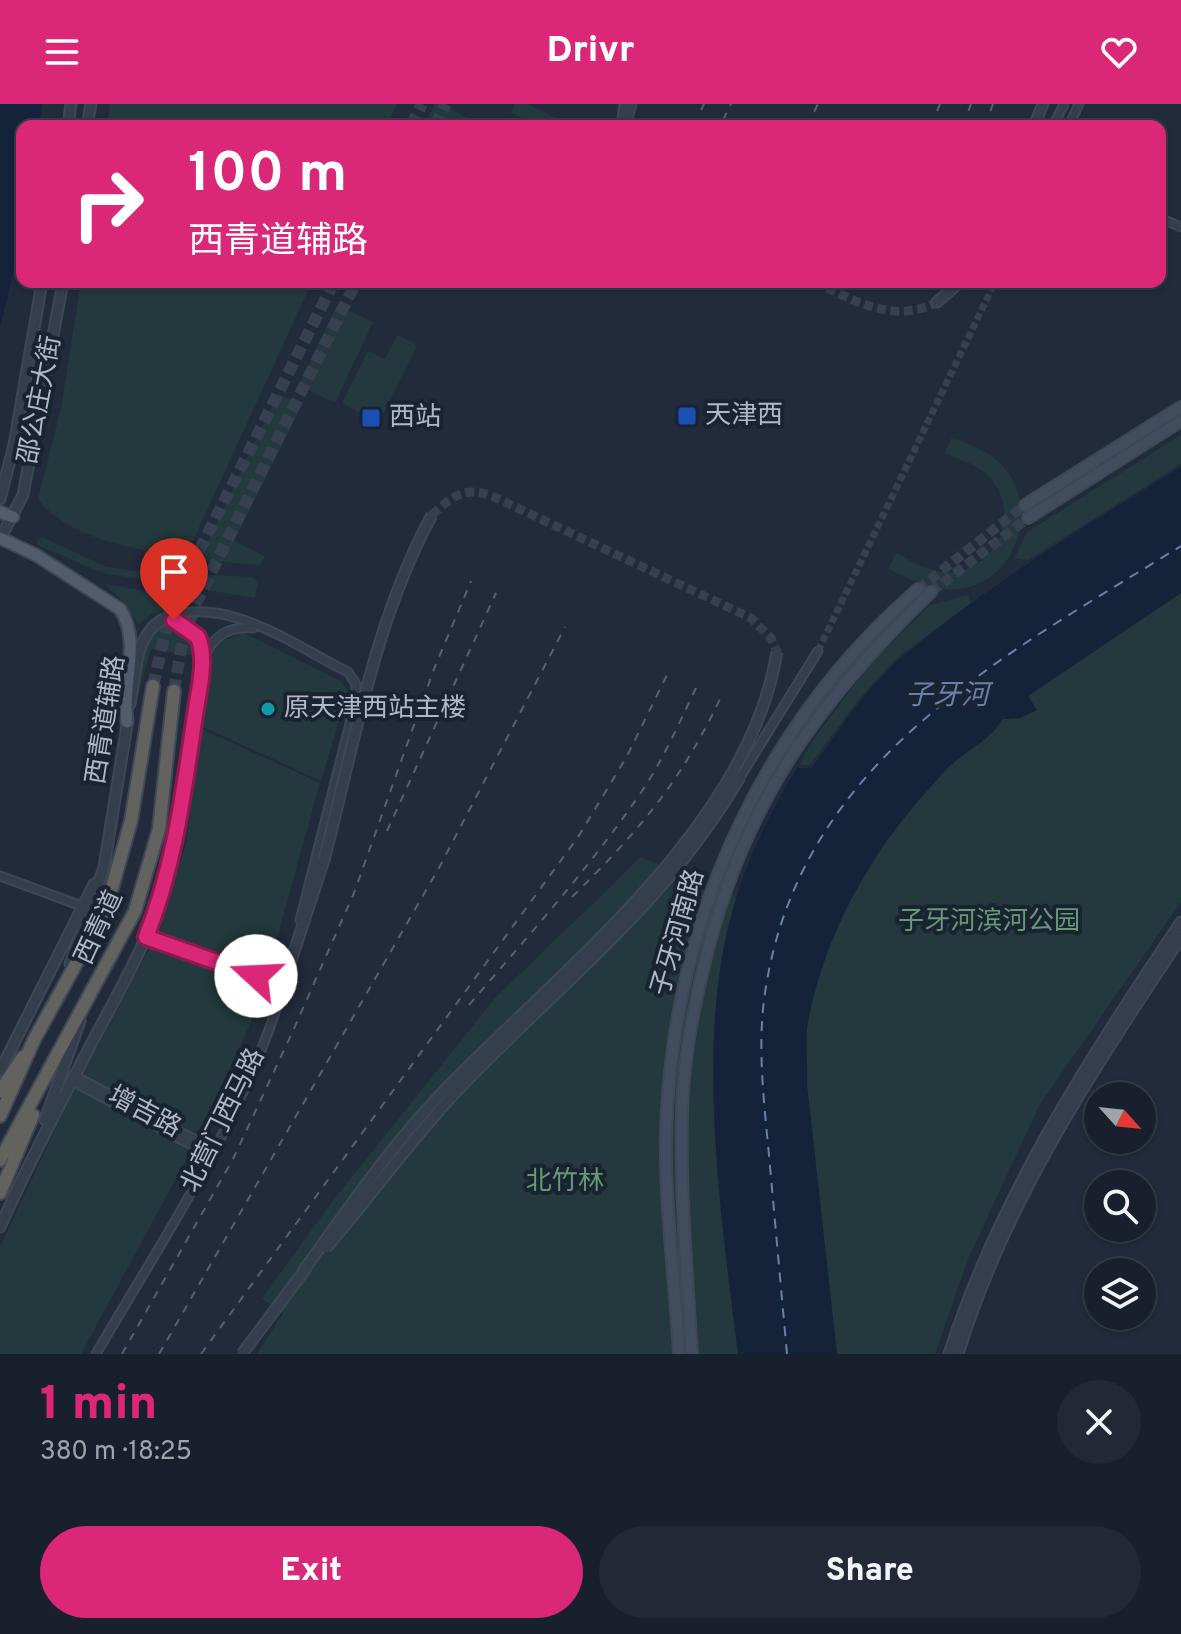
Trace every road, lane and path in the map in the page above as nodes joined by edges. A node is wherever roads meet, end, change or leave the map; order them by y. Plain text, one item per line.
1 (41, 288) edge
2 (62, 288) edge
3 (953, 288) edge
4 (937, 302) tunnel mouth
5 (1181, 407) edge
6 (1181, 421) edge
7 (0, 499) edge
8 (1025, 505) tunnel mouth
9 (0, 512) edge
10 (432, 515) tunnel mouth
11 (13, 517) junction
12 (1028, 518) tunnel mouth
13 (0, 539) edge
14 (918, 589) tunnel mouth
15 (931, 592) tunnel mouth
16 (163, 619) junction
17 (260, 629) junction
18 (818, 651) tunnel mouth
19 (777, 652) dead end
20 (202, 662) junction
21 (153, 686) tunnel mouth
22 (174, 691) tunnel mouth
23 (127, 722) junction
24 (740, 777) joint
25 (109, 839) junction
26 (0, 876) edge
27 (85, 907) junction
28 (1181, 922) edge
29 (146, 937) junction
30 (1181, 937) edge
31 (289, 967) junction
32 (284, 986) junction
33 (53, 1008) junction
34 (85, 1008) junction
35 (34, 1040) junction
36 (56, 1060) junction
37 (73, 1078) junction
38 (1, 1082) edge
39 (0, 1116) edge
40 (35, 1150) junction
41 (212, 1152) junction
42 (0, 1160) edge
43 (0, 1193) edge
44 (0, 1227) edge
45 (303, 1271) junction
46 (96, 1354) edge
47 (242, 1354) edge
48 (679, 1354) edge
49 (692, 1354) edge
50 (949, 1354) edge
51 (958, 1354) edge

1 - 7 street, 邵公庄大街
2 - 11 street, 邵公庄大街
3 - 4 street
5 - 8 main road
6 - 12 main road
9 - 11 main road
10 - 31 street, bridge
11 - 13 street, 邵公庄大街
13 - 23 main road
14 - 48 main road, 子牙河南路
15 - 49 main road, 子牙河南路
16 - 17 street
16 - 20 street
16 - 23 street, 西青道辅路
17 - 20 street
17 - 31 street, 北营门西马路
18 - 24 street
19 - 45 street, bridge
20 - 29 street
21 - 33 highway, 西青道
22 - 34 highway, 西青道
23 - 25 street, 西青道辅路
24 - 45 street, bridge
25 - 27 street
25 - 33 street
26 - 27 street
27 - 38 street
28 - 50 street
29 - 32 street
29 - 37 street
30 - 51 street
31 - 32 street, 北营门西马路
32 - 41 street, 北营门西马路
33 - 35 highway, 西青道
34 - 36 highway, 西青道
34 - 40 street
35 - 38 highway
35 - 39 highway, 西青道
36 - 42 highway, 西青道
36 - 43 highway
37 - 40 street
37 - 41 street, 增吉路
40 - 44 street
41 - 46 street, 北营门西马路
45 - 47 street, bridge

